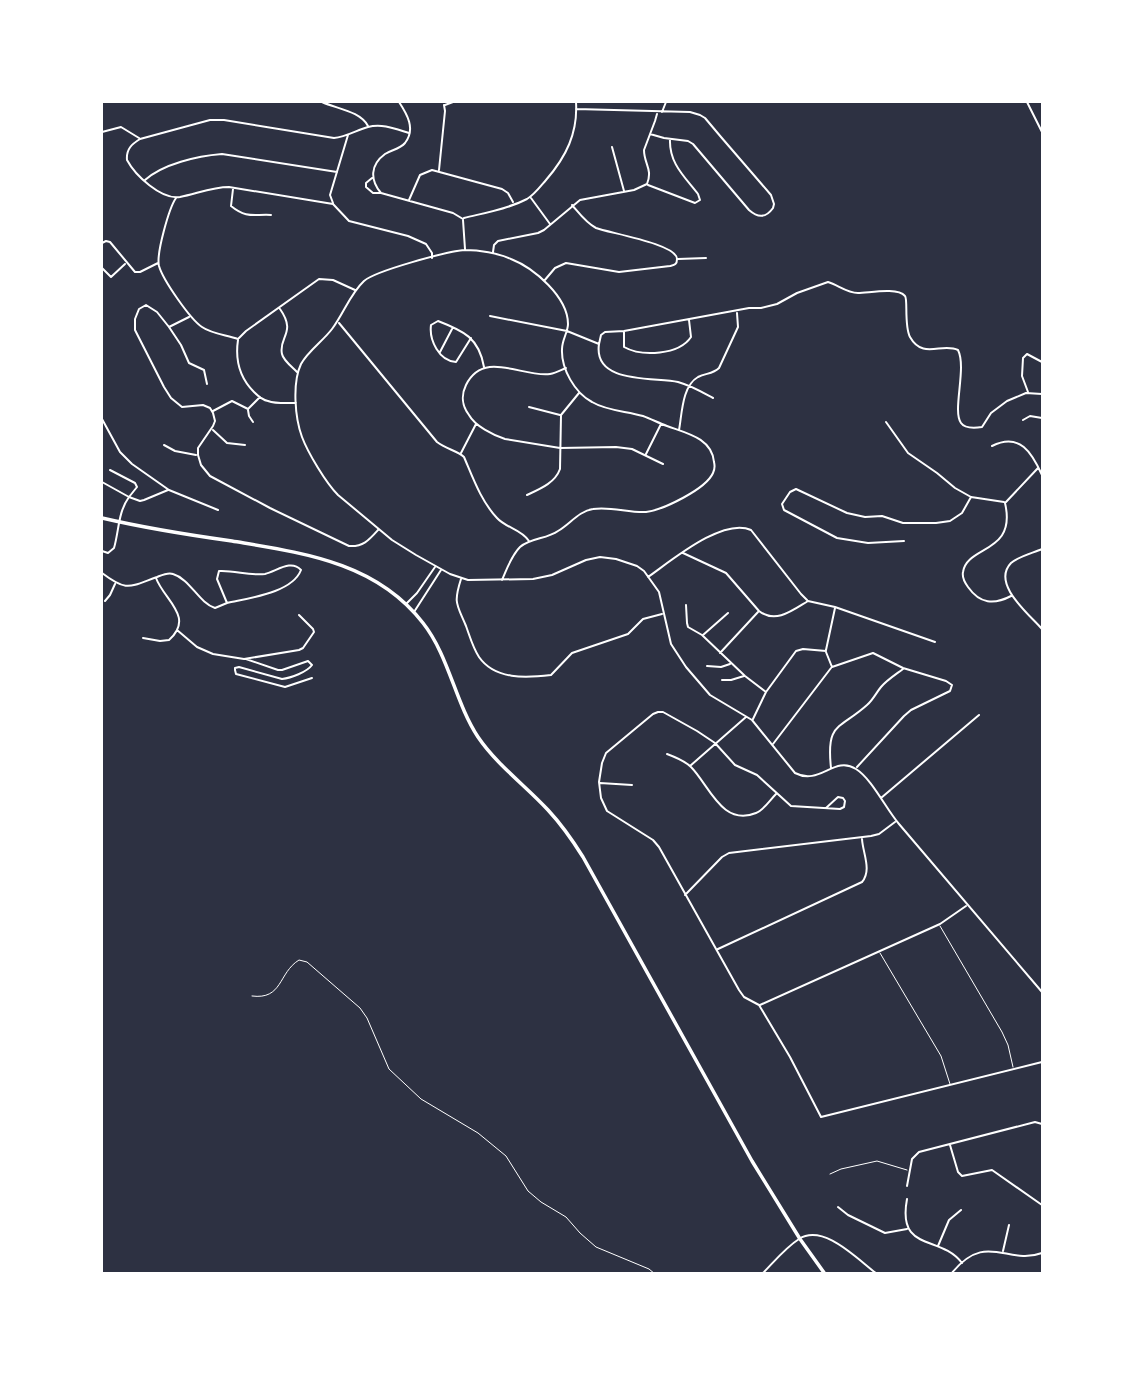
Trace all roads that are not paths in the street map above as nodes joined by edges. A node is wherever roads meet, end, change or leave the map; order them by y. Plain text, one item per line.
1 (322, 102) edge
2 (399, 102) edge
3 (441, 102) edge
4 (453, 102) edge
5 (576, 102) edge
6 (609, 102) edge
7 (666, 102) edge
8 (1027, 102) edge
9 (444, 105) junction
10 (576, 109) junction
11 (609, 110) junction
12 (659, 113) junction
13 (369, 127) junction
14 (102, 132) edge
15 (1042, 132) edge
16 (409, 133) junction
17 (348, 134) junction
18 (650, 134) junction
19 (140, 139) junction
20 (670, 139) junction
21 (612, 147) dead end
22 (439, 171) junction
23 (337, 172) junction
24 (373, 177) junction
25 (144, 180) junction
26 (647, 184) junction
27 (233, 188) junction
28 (624, 192) junction
29 (381, 193) junction
30 (531, 197) junction
31 (176, 198) junction
32 (409, 201) junction
33 (333, 204) junction
34 (513, 204) junction
35 (572, 205) junction
36 (271, 215) dead end
37 (463, 219) junction
38 (551, 225) junction
39 (102, 243) edge
40 (466, 250) junction
41 (492, 254) junction
42 (432, 258) junction
43 (706, 258) dead end
44 (677, 259) junction
45 (159, 262) junction
46 (126, 263) junction
47 (102, 268) edge
48 (544, 281) junction
49 (355, 290) junction
50 (279, 308) junction
51 (736, 311) junction
52 (190, 316) junction
53 (490, 316) dead end
54 (689, 319) junction
55 (338, 321) junction
56 (169, 327) junction
57 (453, 328) junction
58 (567, 331) junction
59 (624, 331) junction
60 (238, 338) junction
61 (471, 338) junction
62 (599, 344) junction
63 (440, 353) junction
64 (1042, 362) edge
65 (484, 368) junction
66 (566, 368) junction
67 (298, 372) junction
68 (206, 384) dead end
69 (689, 386) junction
70 (1028, 392) junction
71 (579, 393) junction
72 (1042, 394) edge
73 (260, 397) junction
74 (713, 398) dead end
75 (296, 403) junction
76 (529, 407) dead end
77 (248, 409) junction
78 (213, 412) junction
79 (561, 415) junction
80 (1042, 418) edge
81 (102, 419) edge
82 (1023, 420) dead end
83 (253, 422) dead end
84 (886, 422) dead end
85 (476, 423) junction
86 (661, 424) junction
87 (211, 429) junction
88 (679, 431) junction
89 (164, 445) dead end
90 (244, 445) dead end
91 (992, 446) dead end
92 (560, 448) junction
93 (461, 454) junction
94 (198, 455) junction
95 (646, 455) junction
96 (663, 464) dead end
97 (1039, 468) junction
98 (110, 470) dead end
99 (1042, 475) edge
100 (102, 482) edge
101 (169, 490) junction
102 (527, 495) dead end
103 (129, 497) junction
104 (971, 497) junction
105 (1005, 503) junction
106 (218, 510) dead end
107 (102, 518) edge
108 (119, 522) junction
109 (379, 528) junction
110 (904, 541) dead end
111 (530, 542) junction
112 (1042, 549) edge
113 (102, 551) edge
114 (683, 553) junction
115 (435, 566) junction
116 (442, 569) junction
117 (102, 573) edge
118 (648, 577) junction
119 (155, 578) junction
120 (461, 578) junction
121 (502, 580) junction
122 (115, 583) junction
123 (1011, 596) junction
124 (105, 601) dead end
125 (808, 601) junction
126 (226, 603) junction
127 (405, 604) junction
128 (686, 605) dead end
129 (835, 607) junction
130 (759, 611) junction
131 (414, 612) junction
132 (729, 613) dead end
133 (664, 614) junction
134 (299, 615) dead end
135 (1042, 629) edge
136 (177, 630) junction
137 (702, 635) junction
138 (143, 638) dead end
139 (935, 642) dead end
140 (826, 651) junction
141 (720, 653) junction
142 (246, 659) junction
143 (731, 663) junction
144 (707, 666) dead end
145 (832, 667) junction
146 (903, 668) junction
147 (745, 676) junction
148 (312, 678) dead end
149 (722, 680) dead end
150 (766, 692) junction
151 (979, 715) dead end
152 (746, 716) junction
153 (752, 720) junction
154 (715, 743) junction
155 (771, 745) junction
156 (667, 754) dead end
157 (690, 765) junction
158 (831, 768) junction
159 (855, 769) junction
160 (599, 782) junction
161 (632, 785) dead end
162 (776, 794) junction
163 (880, 799) junction
164 (827, 808) junction
165 (896, 821) junction
166 (862, 838) junction
167 (685, 895) junction
168 (968, 905) junction
169 (940, 924) junction
170 (716, 950) junction
171 (879, 951) junction
172 (1042, 992) edge
173 (252, 996) dead end
174 (759, 1006) junction
175 (1042, 1062) edge
176 (1014, 1069) junction
177 (950, 1085) junction
178 (1042, 1124) edge
179 (950, 1144) junction
180 (909, 1170) junction
181 (830, 1174) dead end
182 (907, 1186) dead end
183 (906, 1199) dead end
184 (1042, 1205) edge
185 (838, 1207) dead end
186 (961, 1210) dead end
187 (1009, 1225) dead end
188 (908, 1228) junction
189 (800, 1238) junction
190 (938, 1247) junction
191 (1003, 1252) junction
192 (1042, 1253) edge
193 (962, 1263) junction
194 (655, 1273) edge
195 (762, 1273) edge
196 (825, 1273) edge
197 (877, 1273) edge
198 (951, 1273) edge

1 - 13 street
2 - 16 street
3 - 9 street
4 - 9 street
5 - 10 street
6 - 11 street
7 - 12 street
8 - 15 street
9 - 22 street
10 - 11 street
10 - 30 street
11 - 12 street
12 - 18 street
12 - 20 street
13 - 16 street
13 - 17 street
14 - 19 street
16 - 24 street
17 - 19 street
17 - 23 street
18 - 20 street
18 - 26 street
19 - 25 street
20 - 26 street
21 - 28 street
22 - 32 street
22 - 34 street
23 - 25 street
23 - 33 street
24 - 29 street
24 - 29 street
25 - 31 street
26 - 28 street
27 - 31 street
27 - 33 street
27 - 36 street
28 - 35 street
29 - 32 street
30 - 34 street
30 - 38 street
31 - 45 street
32 - 37 street
33 - 42 street
34 - 37 street
35 - 38 street
35 - 44 street
37 - 40 street
38 - 41 street
39 - 46 street
40 - 41 street
40 - 42 street
41 - 48 street
42 - 49 street
43 - 44 street
44 - 48 street
45 - 46 street
45 - 52 street
46 - 47 street
48 - 58 street
49 - 50 street
49 - 55 street
50 - 60 street
50 - 67 street
51 - 54 street
51 - 69 street
51 - 70 street
52 - 56 street
52 - 60 street
53 - 58 street
54 - 59 street
54 - 59 street
55 - 67 street
55 - 93 street
56 - 68 street
56 - 78 street
57 - 61 street
57 - 63 street
57 - 63 street
58 - 62 street
58 - 66 street
59 - 62 street
60 - 73 street
61 - 63 street
61 - 65 street
62 - 69 street
64 - 70 street
65 - 66 street
65 - 85 street
66 - 71 street
67 - 75 street
69 - 74 street
69 - 88 street
70 - 72 street
71 - 79 street
71 - 86 street
73 - 75 street
73 - 77 street
75 - 109 street
76 - 79 street
77 - 78 street
77 - 83 street
78 - 87 street
79 - 92 street
80 - 82 street
81 - 101 street
84 - 104 street
85 - 92 street
85 - 93 street
86 - 88 street
86 - 95 street
87 - 90 street
87 - 94 street
88 - 111 street
89 - 94 street
91 - 97 street
92 - 95 street
92 - 102 street
93 - 111 street
94 - 109 street
95 - 96 street
97 - 99 street
97 - 105 street
98 - 103 street
100 - 103 street
101 - 103 street
101 - 106 street
103 - 108 street
104 - 105 street
104 - 110 street
105 - 123 street
107 - 108 highway
108 - 113 street
108 - 127 highway
109 - 115 street
111 - 121 street
112 - 123 street
114 - 118 street
114 - 125 street
114 - 130 street
115 - 116 street
115 - 127 street
116 - 120 street
116 - 131 street
117 - 122 street
118 - 121 street
118 - 133 street
119 - 122 street
119 - 126 street
119 - 136 street
120 - 121 street
120 - 133 street
122 - 124 street
123 - 135 street
125 - 129 street
125 - 130 street
126 - 126 street
127 - 131 highway
128 - 137 street
129 - 139 street
129 - 140 street
130 - 141 street
131 - 189 highway
132 - 137 street
133 - 152 street
134 - 142 street
136 - 138 street
136 - 142 street
137 - 141 street
140 - 145 street
140 - 150 street
141 - 143 street
142 - 148 street
143 - 144 street
143 - 147 street
145 - 146 street
145 - 155 street
146 - 158 street
146 - 159 street
147 - 149 street
147 - 150 street
150 - 153 street
151 - 163 street
152 - 153 street
152 - 154 street
153 - 155 street
154 - 157 street
154 - 160 street
154 - 162 street
155 - 158 street
156 - 157 street
157 - 162 street
158 - 159 street
159 - 163 street
160 - 161 street
160 - 167 street
162 - 164 street
163 - 165 street
164 - 164 street
165 - 166 street
165 - 168 street
166 - 167 street
166 - 170 street
167 - 170 street
168 - 169 street
168 - 172 street
169 - 171 street
169 - 176 lane
170 - 174 street
171 - 174 street
171 - 177 lane
173 - 194 lane
174 - 177 street
175 - 176 street
176 - 177 street
178 - 179 street
179 - 180 street
179 - 184 street
180 - 181 lane
180 - 182 street
183 - 188 street
185 - 188 street
186 - 190 street
187 - 191 street
188 - 190 street
189 - 195 street
189 - 196 highway
189 - 197 street
190 - 193 street
191 - 192 street
191 - 193 street
193 - 198 street

